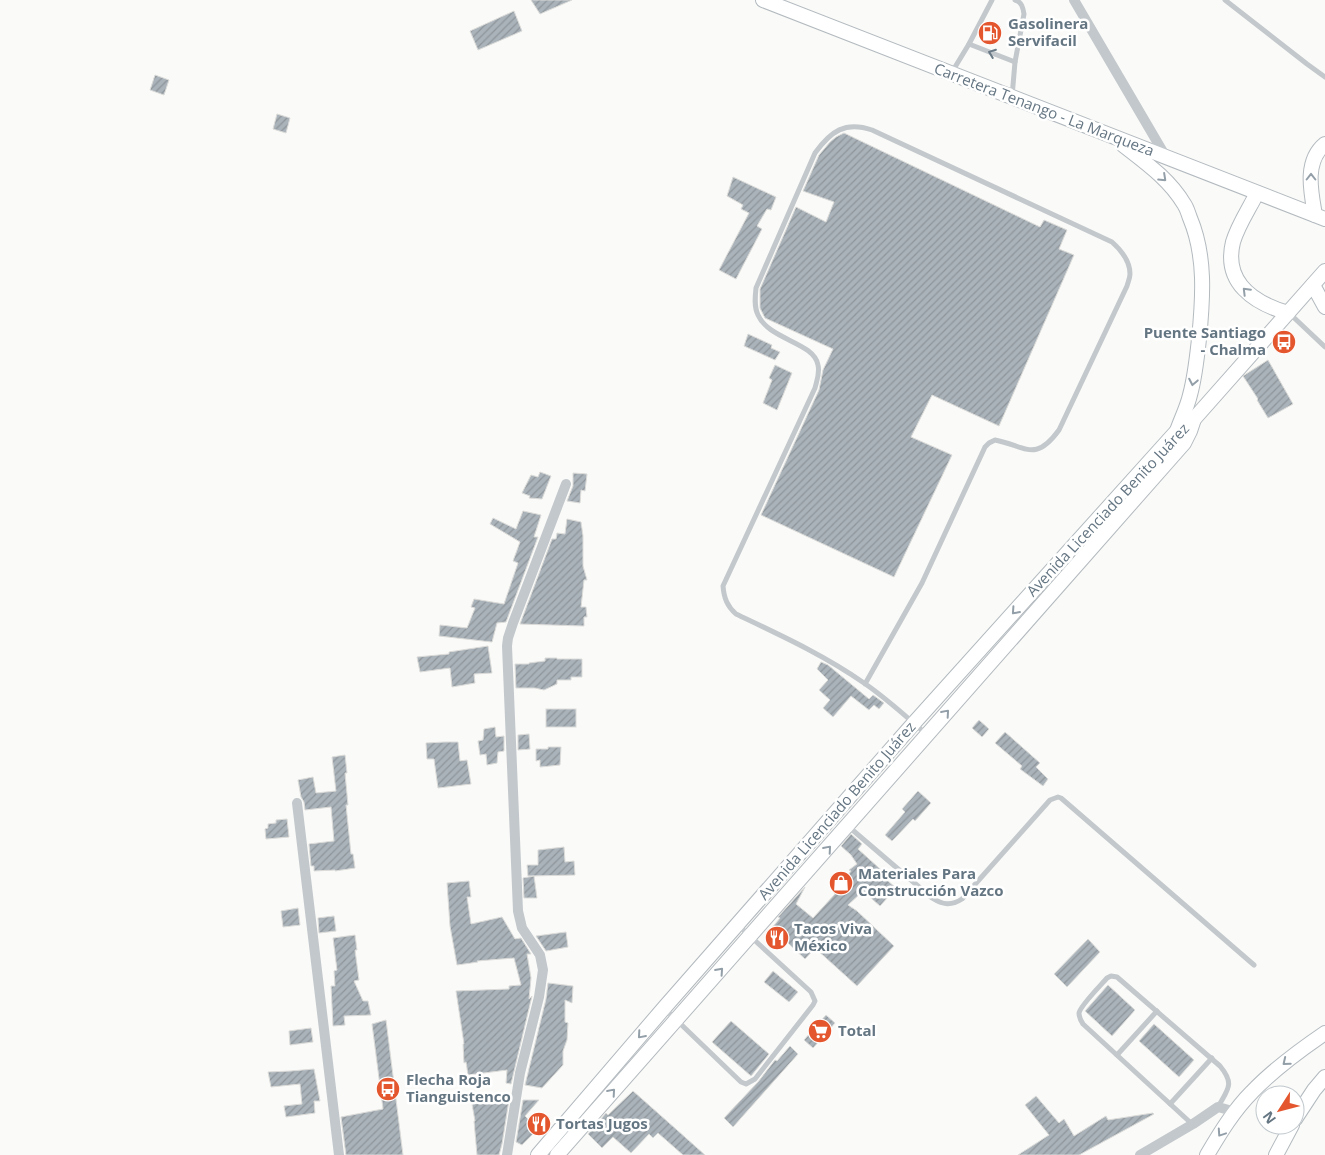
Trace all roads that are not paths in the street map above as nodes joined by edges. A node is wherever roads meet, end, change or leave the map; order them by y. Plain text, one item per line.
1 (763, 0) edge
2 (992, 0) edge
3 (1015, 0) edge
4 (1074, 0) edge
5 (1225, 0) edge
6 (969, 44) junction
7 (1015, 62) junction
8 (951, 73) junction
9 (1325, 77) edge
10 (1012, 97) junction
11 (1112, 136) junction
12 (1325, 144) edge
13 (1166, 158) junction
14 (1257, 193) junction
15 (1320, 217) edge
16 (1325, 271) edge
17 (1312, 285) junction
18 (1325, 307) edge
19 (1288, 313) junction
20 (1325, 347) edge
21 (1194, 418) junction
22 (1176, 432) junction
23 (566, 484) dead end
24 (865, 684) junction
25 (914, 723) junction
26 (926, 735) junction
27 (297, 802) dead end
28 (848, 826) junction
29 (738, 924) junction
30 (751, 936) junction
31 (1254, 965) dead end
32 (664, 1008) junction
33 (1157, 1011) junction
34 (676, 1020) junction
35 (1325, 1033) edge
36 (1117, 1055) junction
37 (1212, 1058) junction
38 (1325, 1077) edge
39 (1170, 1104) junction
40 (1305, 1104) edge
41 (1218, 1107) junction
42 (1236, 1112) junction
43 (1192, 1124) junction
44 (1287, 1135) edge
45 (339, 1155) edge
46 (507, 1155) edge
47 (538, 1155) edge
48 (557, 1155) edge
49 (1140, 1155) edge
50 (1207, 1155) edge
51 (1276, 1155) edge

1 - 8 main road, Carretera Tenango - La Marqueza
2 - 6 lane
3 - 7 lane
4 - 13 street
5 - 9 lane
7 -> 6 lane
6 - 8 lane
7 - 10 lane
8 - 10 main road, Carretera Tenango - La Marqueza
10 - 11 main road, Carretera Tenango - La Marqueza
11 - 13 main road, Carretera Tenango - La Marqueza
11 -> 22 main road
15 -> 12 main road
13 - 14 main road, Carretera Tenango - La Marqueza
14 - 15 main road, Carretera Tenango - La Marqueza
19 -> 14 main road
16 - 17 main road
17 - 18 main road
17 - 19 main road
19 - 20 lane
19 - 21 main road
21 - 22 main road, Avenida Licenciado Benito Juárez
26 -> 21 main road, Avenida Licenciado Benito Juárez
22 -> 25 main road, Avenida Licenciado Benito Juárez
23 - 46 street
24 - 24 lane
24 - 25 lane
25 - 26 lane
25 - 29 main road, Avenida Licenciado Benito Juárez
26 - 28 main road, Avenida Licenciado Benito Juárez
27 - 45 street
30 -> 28 main road, Avenida Licenciado Benito Juárez
28 - 31 lane
29 - 30 lane
29 - 32 main road, Avenida Licenciado Benito Juárez
34 -> 30 main road, Avenida Licenciado Benito Juárez
30 - 34 lane
32 - 34 lane
32 -> 47 main road, Avenida Licenciado Benito Juárez
33 - 36 lane
33 - 36 lane
33 - 37 lane
48 -> 34 main road, Avenida Licenciado Benito Juárez
35 -> 42 main road
36 - 39 lane
37 - 39 lane
37 - 41 lane
38 - 40 main road
39 - 43 lane
41 - 42 street
41 - 43 street
42 -> 50 main road
43 - 49 street
44 - 51 main road

